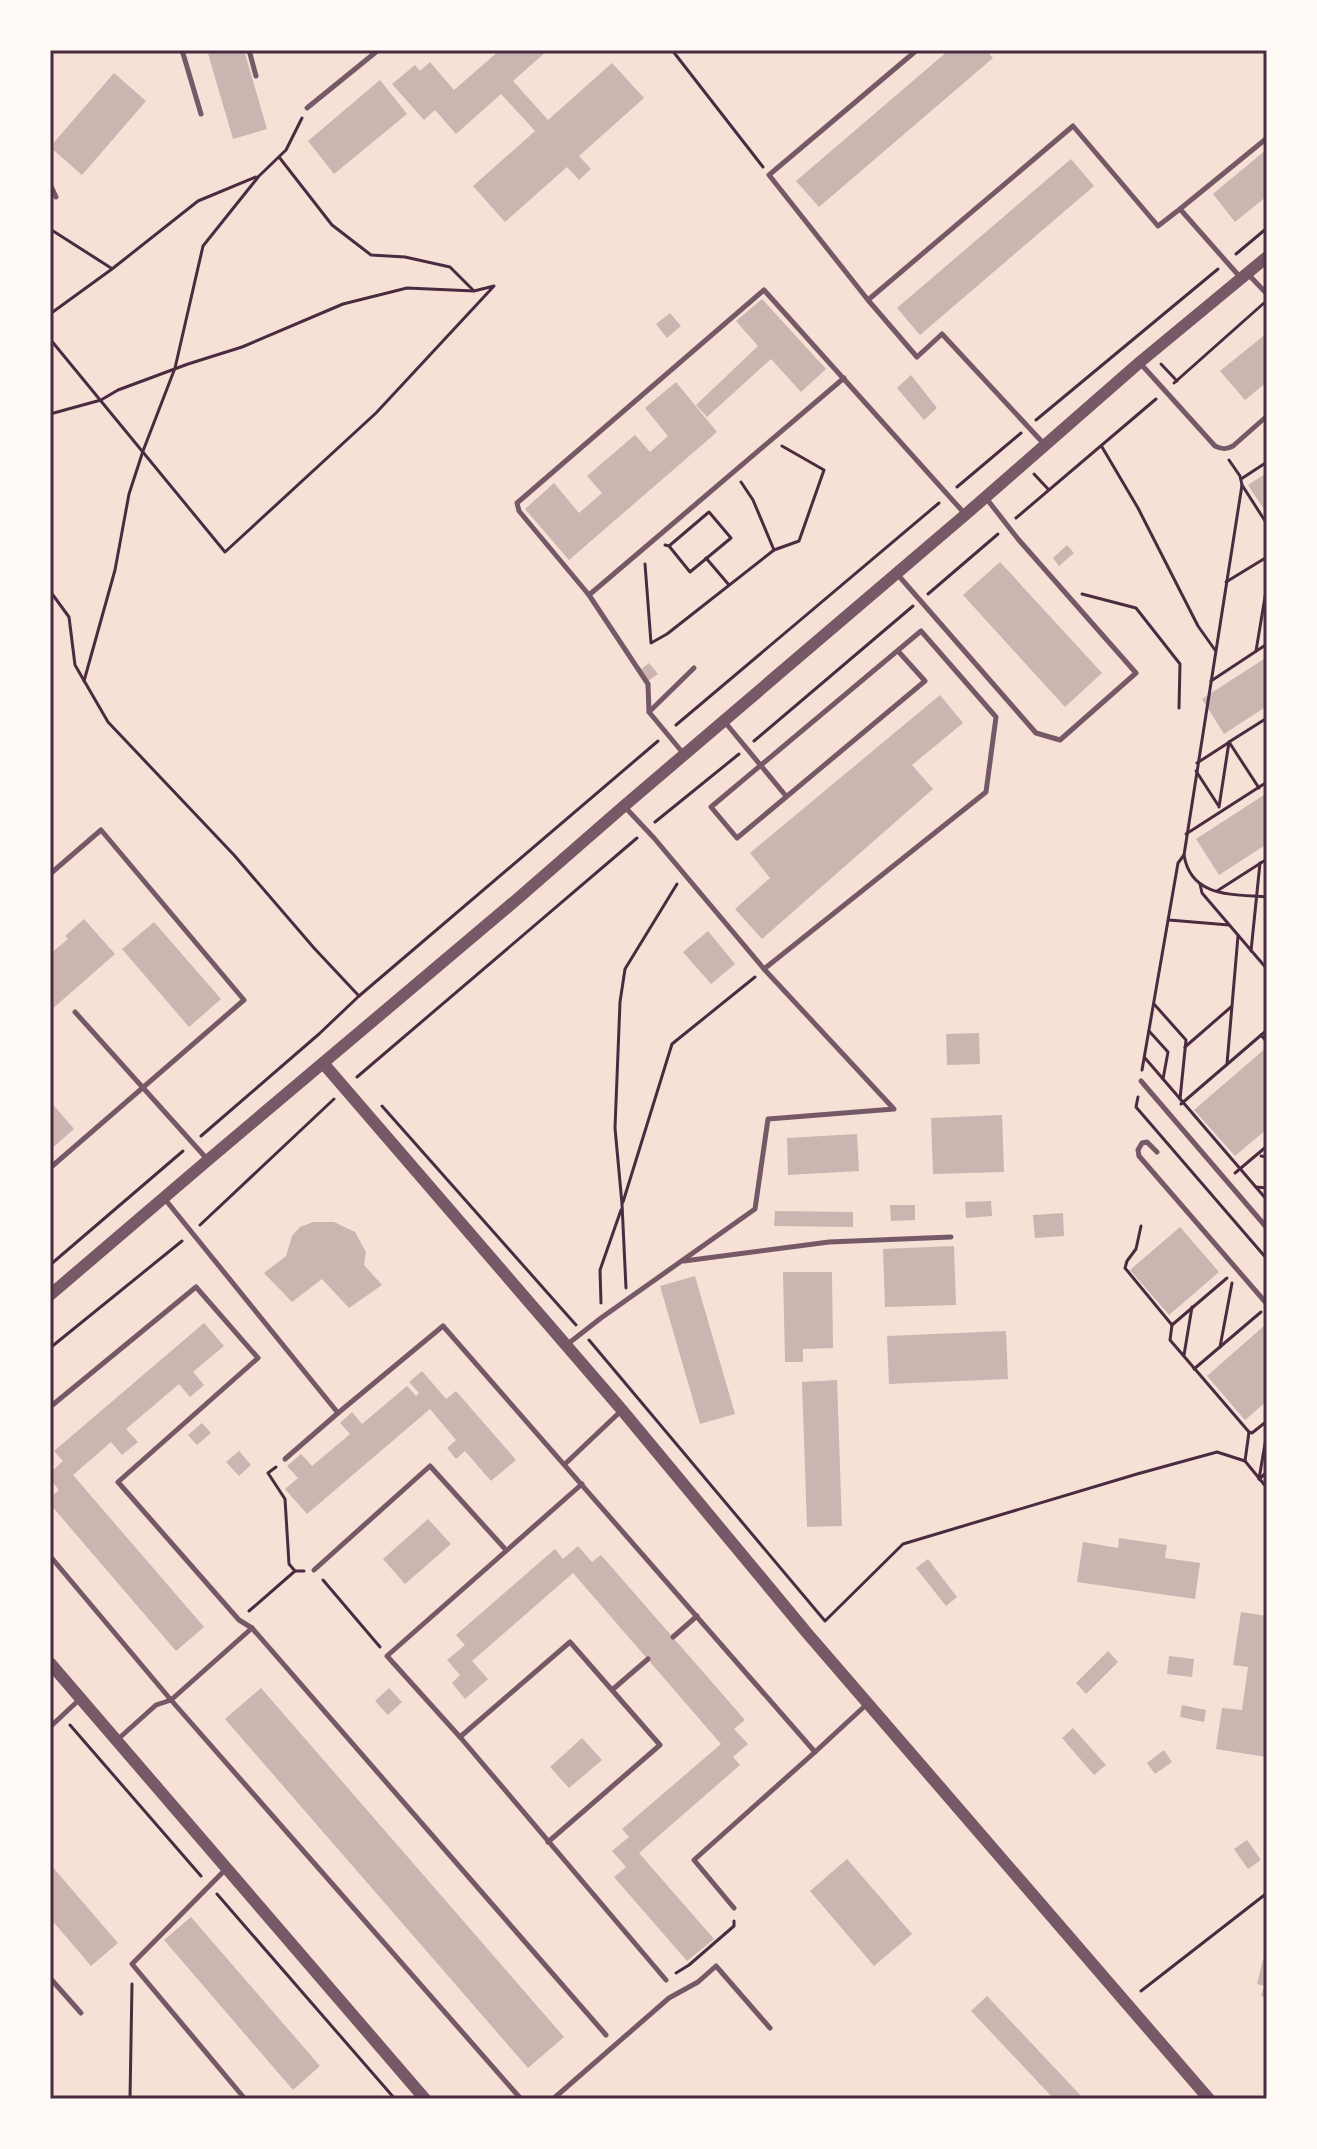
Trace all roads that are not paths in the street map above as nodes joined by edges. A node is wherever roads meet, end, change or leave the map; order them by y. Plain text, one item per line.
1 (182, 50) edge
2 (249, 50) edge
3 (917, 50) edge
4 (377, 51) edge
5 (256, 76) dead end
6 (307, 108) road end
7 (201, 114) dead end
8 (1267, 138) edge
9 (50, 184) edge
10 (56, 197) dead end
11 (1180, 209) junction
12 (1267, 257) edge
13 (1244, 275) junction
14 (1267, 294) edge
15 (868, 300) junction
16 (1140, 362) junction
17 (844, 378) junction
18 (1267, 416) edge
19 (1046, 446) junction
20 (986, 497) junction
21 (965, 515) junction
22 (896, 573) junction
23 (589, 595) junction
24 (898, 651) junction
25 (694, 668) dead end
26 (649, 712) junction
27 (723, 720) junction
28 (684, 754) junction
29 (760, 765) junction
30 (786, 796) junction
31 (624, 806) junction
32 (50, 874) edge
33 (764, 969) junction
34 (75, 1012) dead end
35 (323, 1063) junction
36 (1141, 1081) road end
37 (144, 1089) junction
38 (1157, 1152) dead end
39 (208, 1160) junction
40 (50, 1168) edge
41 (163, 1198) junction
42 (1267, 1228) edge
43 (951, 1237) dead end
44 (683, 1261) junction
45 (50, 1295) edge
46 (1267, 1305) edge
47 (567, 1345) junction
48 (50, 1407) edge
49 (622, 1410) junction
50 (338, 1413) junction
51 (285, 1459) dead end
52 (565, 1464) junction
53 (582, 1484) junction
54 (506, 1550) junction
55 (50, 1556) edge
56 (314, 1570) dead end
57 (697, 1616) junction
58 (252, 1628) junction
59 (673, 1637) dead end
60 (648, 1659) dead end
61 (50, 1663) edge
62 (612, 1690) junction
63 (81, 1698) junction
64 (171, 1700) junction
65 (868, 1703) junction
66 (50, 1727) edge
67 (460, 1737) junction
68 (116, 1741) junction
69 (815, 1752) junction
70 (548, 1842) junction
71 (226, 1869) junction
72 (734, 1908) road end
73 (50, 1978) edge
74 (666, 1980) road end
75 (81, 2013) dead end
76 (770, 2028) dead end
77 (606, 2035) dead end
78 (245, 2099) edge
79 (425, 2099) edge
80 (521, 2099) edge
81 (553, 2099) edge
82 (1209, 2099) edge

1 - 7 lane
2 - 5 lane
3 - 15 lane
4 - 6 lane
8 - 11 lane
9 - 10 lane
11 - 13 lane
11 - 15 lane
12 - 13 street
13 - 14 lane
13 - 16 street
15 - 19 lane
16 - 18 lane
16 - 19 street
17 - 21 lane
17 - 23 lane
17 - 23 lane
19 - 20 street
20 - 21 street
20 - 22 lane
21 - 22 street
22 - 27 street
23 - 26 lane
24 - 29 lane
24 - 30 lane
24 - 33 lane
25 - 26 lane
26 - 28 lane
27 - 28 street
27 - 29 lane
28 - 31 street
29 - 30 lane
29 - 30 lane
31 - 33 lane
31 - 35 street
32 - 37 lane
33 - 44 lane
34 - 37 lane
35 - 39 street
35 - 47 street
36 - 42 lane
37 - 39 lane
37 - 40 lane
38 - 46 lane
39 - 41 street
41 - 45 street
41 - 50 lane
43 - 44 lane
44 - 47 lane
47 - 49 street
48 - 58 lane
49 - 52 lane
49 - 65 street
50 - 51 lane
50 - 52 lane
52 - 53 lane
53 - 54 lane
53 - 57 lane
54 - 56 lane
54 - 67 lane
55 - 64 lane
57 - 59 lane
57 - 69 lane
58 - 64 lane
58 - 77 lane
60 - 62 lane
61 - 63 street
62 - 67 lane
62 - 70 lane
63 - 66 lane
63 - 68 street
64 - 68 lane
64 - 80 lane
65 - 69 lane
65 - 82 street
67 - 70 lane
68 - 71 street
69 - 72 lane
70 - 74 lane
71 - 78 lane
71 - 79 street
73 - 75 lane
76 - 81 lane

